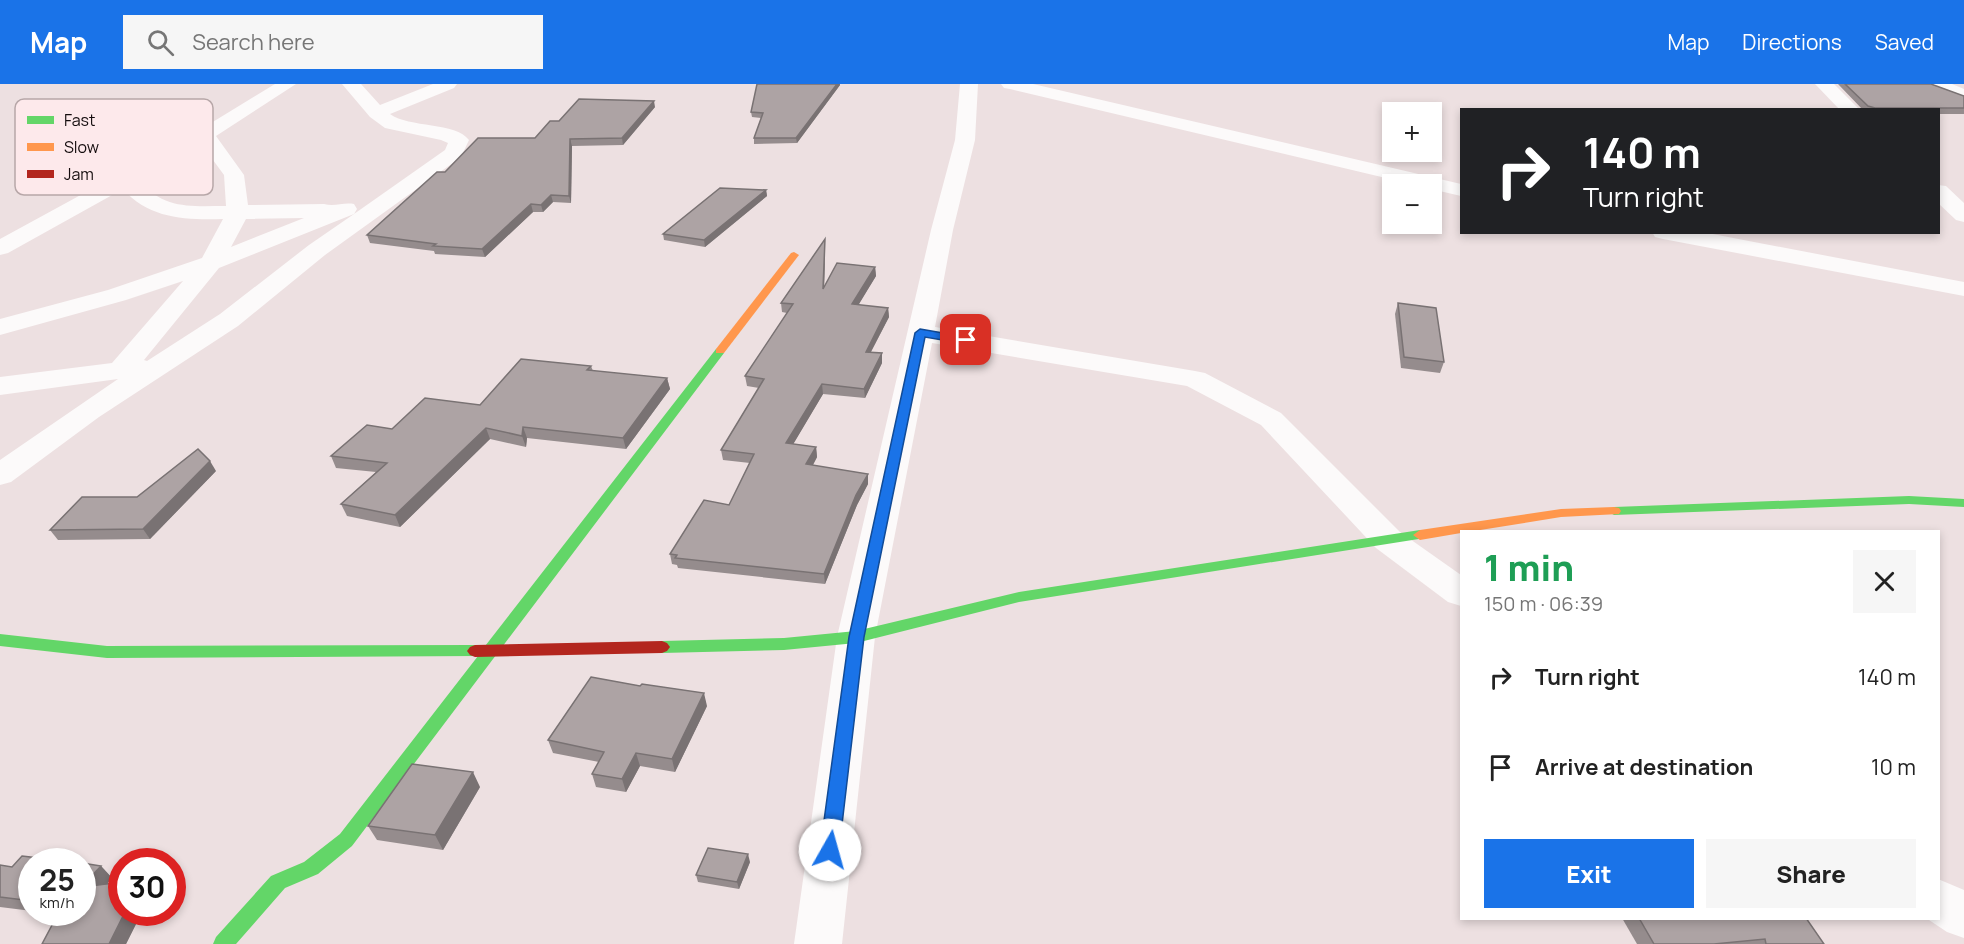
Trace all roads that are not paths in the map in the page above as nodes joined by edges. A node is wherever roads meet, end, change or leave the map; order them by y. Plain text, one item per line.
1 (287, 84) edge
2 (351, 84) edge
3 (447, 84) edge
4 (969, 84) edge
5 (1010, 84) edge
6 (1824, 84) edge
7 (1937, 84) edge
8 (1964, 95) edge
9 (1849, 108) edge
10 (377, 113) junction
11 (213, 131) edge
12 (213, 145) edge
13 (1460, 190) edge
14 (1940, 193) edge
15 (99, 195) edge
16 (140, 195) edge
17 (383, 205) junction
18 (346, 209) junction
19 (238, 212) junction
20 (1964, 215) edge
21 (1674, 234) edge
22 (0, 248) edge
23 (794, 255) dead end
24 (211, 263) junction
25 (1964, 289) edge
26 (0, 327) edge
27 (920, 333) junction
28 (159, 366) junction
29 (120, 371) junction
30 (0, 386) edge
31 (0, 475) edge
32 (1964, 503) edge
33 (1388, 540) junction
34 (1460, 592) edge
35 (856, 637) junction
36 (0, 640) edge
37 (489, 651) junction
38 (1940, 901) edge
39 (1964, 916) edge
40 (223, 944) edge
41 (818, 944) edge

1 - 11 street
2 - 10 street
3 - 10 street
4 - 27 street
5 - 13 street
6 - 9 street
7 - 8 street
10 - 17 street
12 - 19 street
14 - 20 street
15 - 22 street
16 - 19 street
17 - 18 street
17 - 28 street
18 - 19 street
18 - 24 street
19 - 24 street
21 - 25 street
23 - 37 street
24 - 26 street
24 - 29 street
27 - 33 street
27 - 35 street
28 - 29 street
28 - 31 street
29 - 30 street
32 - 33 street
33 - 34 street
33 - 35 street
35 - 37 street
35 - 41 street
36 - 37 street
37 - 40 street
38 - 39 street

